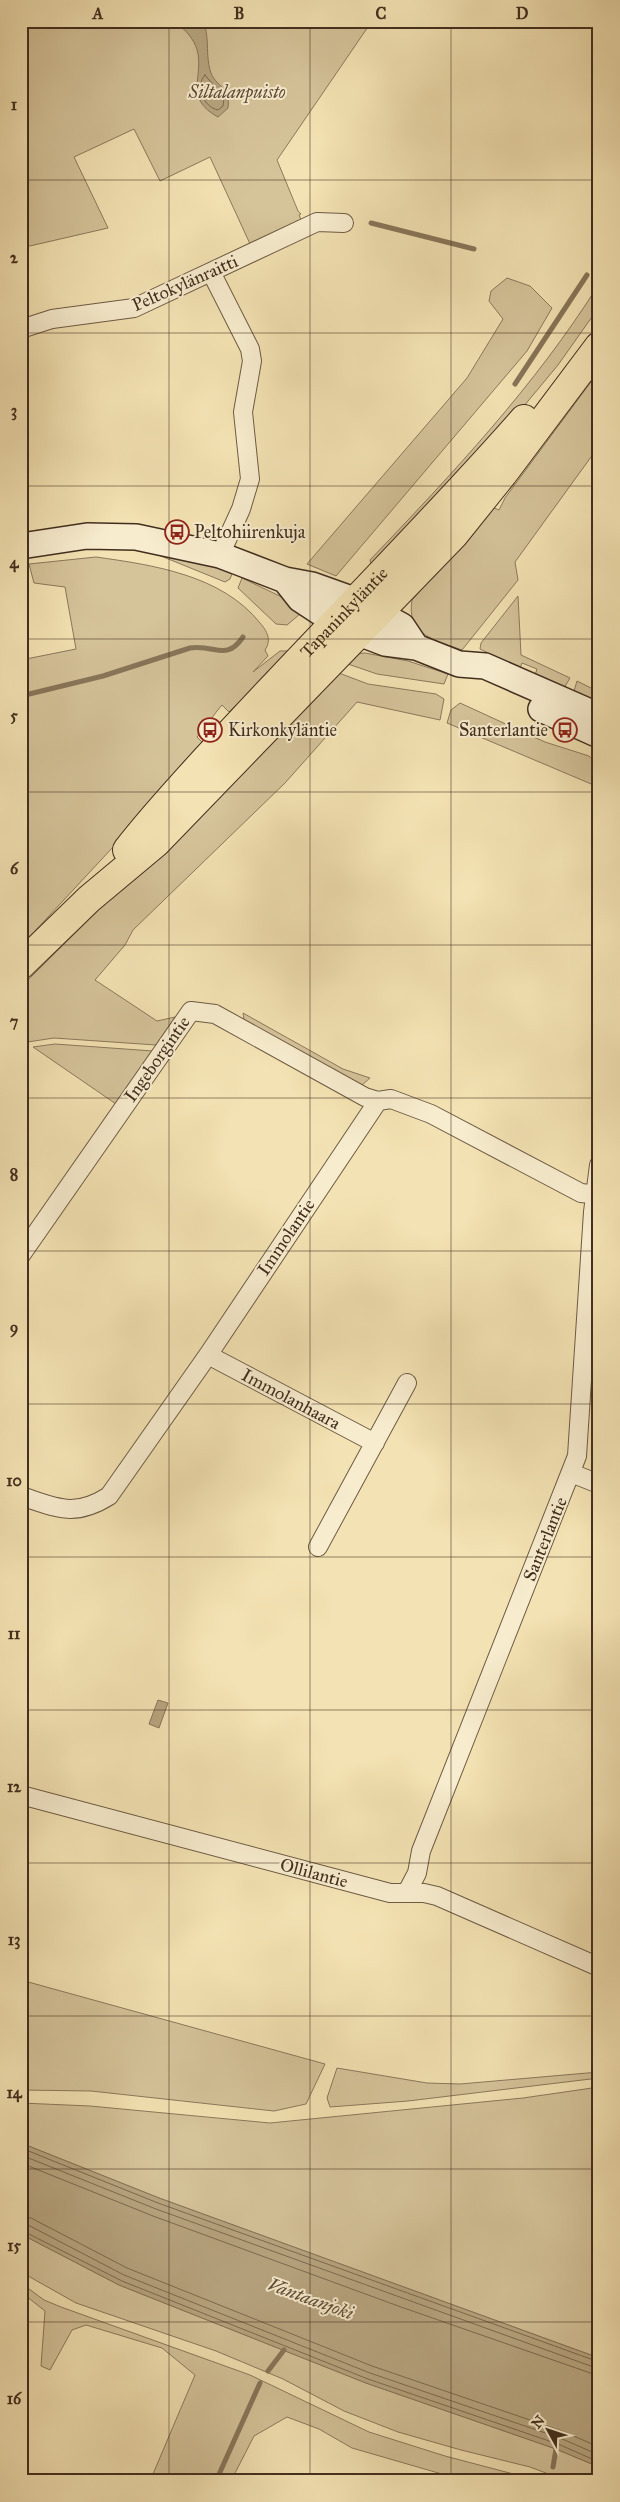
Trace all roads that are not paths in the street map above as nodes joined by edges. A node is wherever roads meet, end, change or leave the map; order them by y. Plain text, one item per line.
1 (344, 223) dead end
2 (211, 272) junction
3 (599, 324) edge
4 (21, 329) edge
5 (599, 346) edge
6 (21, 546) edge
7 (220, 555) junction
8 (285, 580) junction
9 (354, 600) junction
10 (378, 613) junction
11 (334, 622) junction
12 (359, 633) junction
13 (416, 647) junction
14 (459, 664) junction
15 (599, 716) edge
16 (599, 735) edge
17 (89, 899) junction
18 (21, 965) edge
19 (378, 1101) junction
20 (599, 1165) edge
21 (598, 1195) edge
22 (21, 1255) edge
23 (208, 1356) junction
24 (407, 1383) dead end
25 (375, 1443) junction
26 (571, 1473) junction
27 (599, 1484) edge
28 (21, 1496) edge
29 (318, 1547) dead end
30 (21, 1796) edge
31 (407, 1892) junction
32 (599, 1967) edge

1 - 2 street, Peltokylänraitti
2 - 4 street, Peltokylänraitti
2 - 7 street
3 - 9 main road, Tapaninkyläntie
5 - 10 main road, Tapaninkyläntie
6 - 7 street
7 - 8 street
8 - 9 street
8 - 11 street
9 - 10 street
9 - 11 main road, Tapaninkyläntie
10 - 12 main road, Tapaninkyläntie
10 - 13 street
11 - 12 street
11 - 17 main road, Tapaninkyläntie
12 - 13 street
12 - 17 main road, Tapaninkyläntie
13 - 14 street
14 - 15 street
14 - 16 street
17 - 18 main road, Tapaninkyläntie
19 - 21 street
19 - 22 street, Ingeborgintie
19 - 23 street, Immolantie
20 - 21 street, Santerlantie
21 - 26 street, Santerlantie
23 - 25 street, Immolanhaara
23 - 28 street, Immolantie
24 - 25 street
25 - 29 street
26 - 27 street
26 - 31 street, Santerlantie
30 - 31 street, Ollilantie
31 - 32 street, Ollilantie

